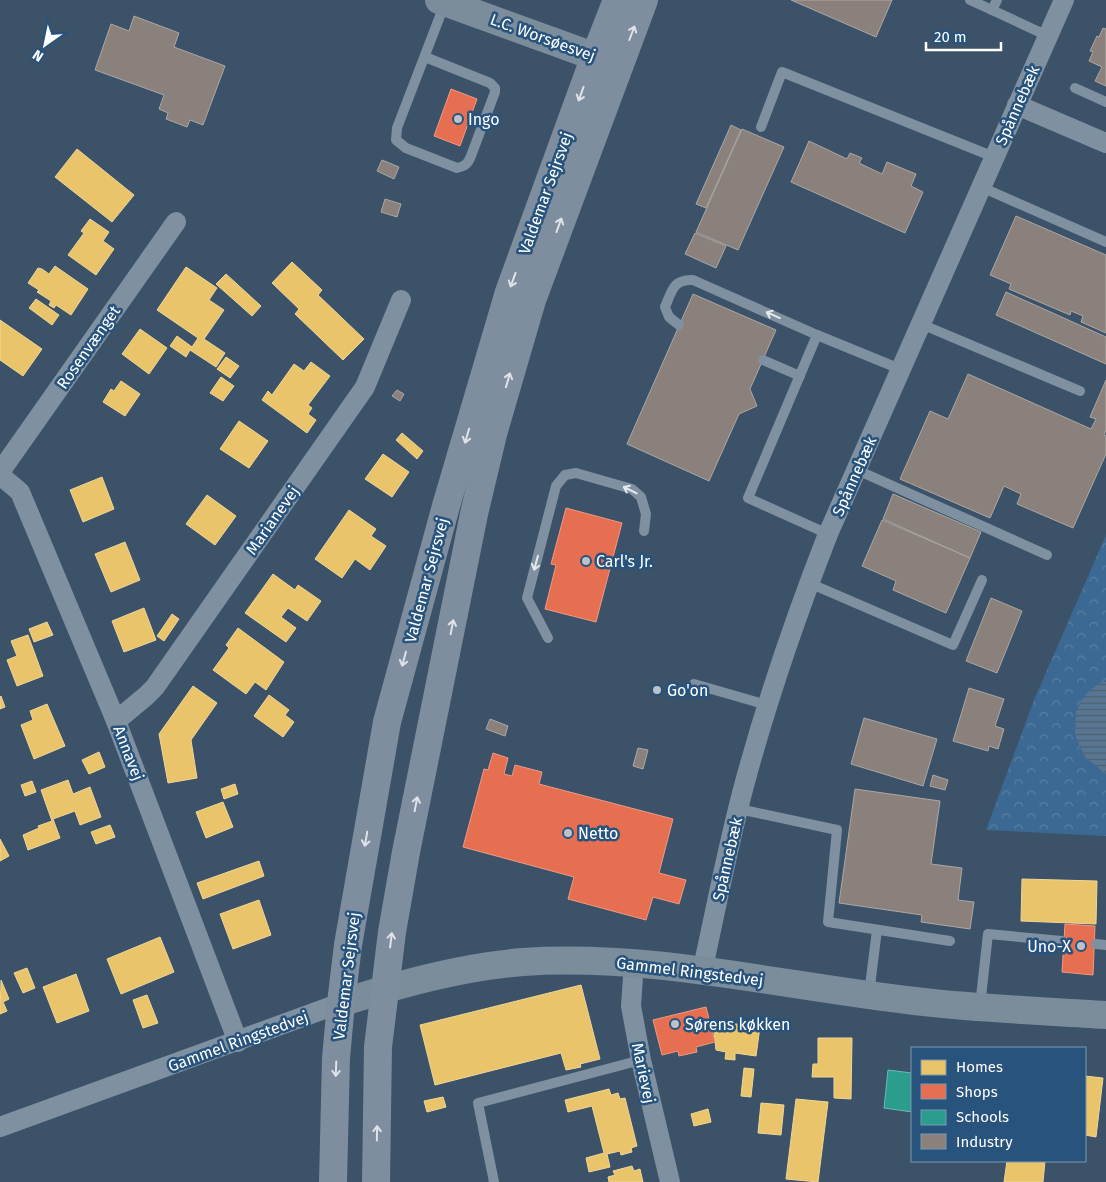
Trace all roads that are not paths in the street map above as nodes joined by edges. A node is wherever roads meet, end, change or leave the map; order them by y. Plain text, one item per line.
1 (617, 0) edge
2 (644, 0) edge
3 (970, 0) edge
4 (997, 0) edge
5 (1064, 0) edge
6 (442, 1) edge
7 (992, 10) junction
8 (1048, 36) junction
9 (425, 57) junction
10 (607, 61) junction
11 (1075, 88) dead end
12 (1106, 102) edge
13 (1017, 105) junction
14 (761, 127) dead end
15 (1106, 143) edge
16 (994, 157) junction
17 (981, 187) junction
18 (176, 222) dead end
19 (1106, 242) edge
20 (401, 300) dead end
21 (921, 324) junction
22 (680, 325) dead end
23 (818, 334) junction
24 (763, 360) dead end
25 (900, 369) junction
26 (800, 376) junction
27 (1080, 391) dead end
28 (857, 470) junction
29 (0, 473) edge
30 (644, 531) dead end
31 (828, 534) junction
32 (1047, 555) dead end
33 (982, 580) dead end
34 (809, 584) junction
35 (548, 638) dead end
36 (694, 684) dead end
37 (767, 705) junction
38 (116, 721) junction
39 (739, 808) junction
40 (877, 930) junction
41 (950, 941) dead end
42 (1062, 941) dead end
43 (634, 962) junction
44 (702, 972) junction
45 (386, 988) junction
46 (869, 994) junction
47 (341, 1003) junction
48 (980, 1007) junction
49 (1106, 1015) edge
50 (238, 1042) junction
51 (641, 1060) junction
52 (0, 1128) edge
53 (333, 1182) edge
54 (376, 1182) edge
55 (494, 1182) edge
56 (670, 1182) edge

1 - 10 main road, Valdemar Sejrsvej
10 -> 2 main road, Valdemar Sejrsvej
3 - 7 lane
4 - 7 lane
5 - 8 street, Spånnebæk
6 - 9 lane
6 - 10 street, L.C. Worsøesvej
7 - 8 lane
8 - 13 street, Spånnebæk
9 - 9 lane
45 -> 10 main road, Valdemar Sejrsvej
10 -> 47 main road, Valdemar Sejrsvej
11 - 12 lane
13 - 15 street
13 - 16 street, Spånnebæk
14 - 16 lane
16 - 17 street, Spånnebæk
17 - 19 lane
17 - 21 street, Spånnebæk
18 - 29 street, Rosenvænget
20 - 38 street, Marianevej
21 - 25 street, Spånnebæk
21 - 27 lane
23 -> 22 lane
23 - 25 lane
23 - 26 lane
24 - 26 lane
25 - 28 street, Spånnebæk
26 - 31 lane
28 - 31 street, Spånnebæk
28 - 32 lane
29 - 38 street, Annavej
30 -> 35 lane
31 - 34 street, Spånnebæk
33 - 34 lane
34 - 37 street, Spånnebæk
36 - 37 lane
37 - 39 street, Spånnebæk
38 - 50 street, Annavej
39 - 40 lane
39 - 44 street, Spånnebæk
40 - 41 lane
40 - 46 lane
42 - 48 lane
43 - 44 street, Gammel Ringstedvej
43 - 45 street, Gammel Ringstedvej
43 - 51 street, Marievej
44 - 46 street, Gammel Ringstedvej
45 - 47 street, Gammel Ringstedvej
54 -> 45 main road, Valdemar Sejrsvej
46 - 48 street, Gammel Ringstedvej
47 - 50 street, Gammel Ringstedvej
47 -> 53 main road, Valdemar Sejrsvej
48 - 49 street, Gammel Ringstedvej
50 - 52 street, Gammel Ringstedvej
51 - 55 lane
51 - 56 street, Marievej

